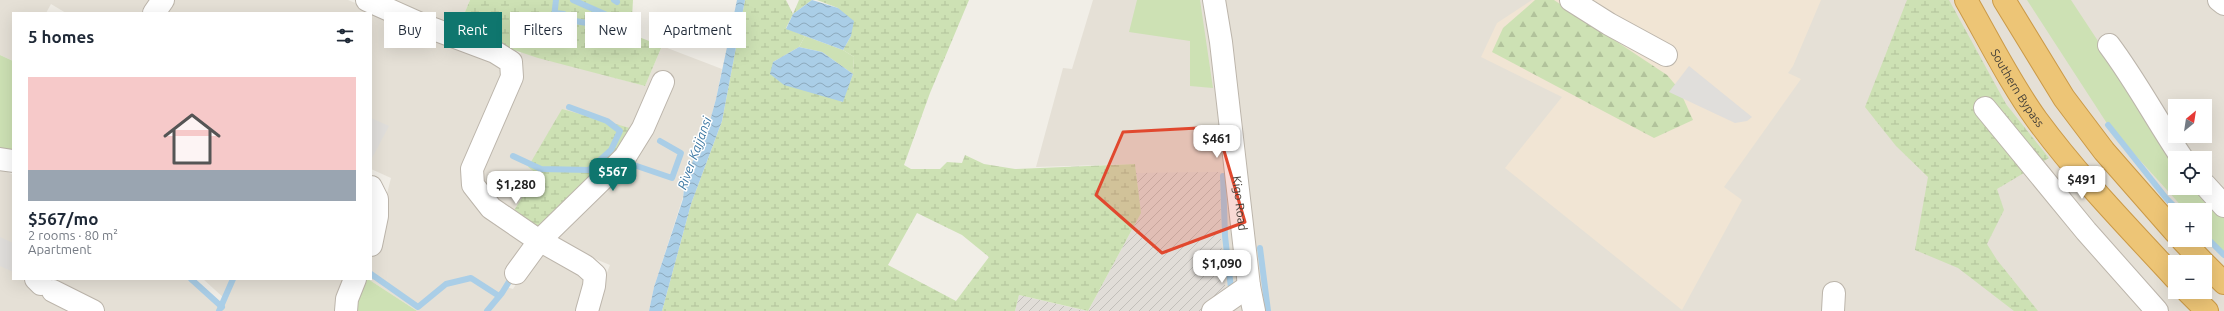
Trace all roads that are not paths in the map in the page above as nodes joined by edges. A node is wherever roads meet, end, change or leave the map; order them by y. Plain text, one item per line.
1 (163, 0) edge
2 (367, 0) edge
3 (1214, 0) edge
4 (1571, 0) edge
5 (1966, 0) edge
6 (2004, 0) edge
7 (2219, 0) edge
8 (2224, 4) edge
9 (155, 12) edge
10 (2109, 45) dead end
11 (1666, 55) dead end
12 (663, 82) dead end
13 (1985, 108) dead end
14 (2177, 151) edge
15 (0, 159) edge
16 (12, 161) edge
17 (372, 189) edge
18 (2212, 193) edge
19 (2224, 206) edge
20 (2168, 224) edge
21 (540, 240) junction
22 (372, 243) edge
23 (2189, 247) edge
24 (2196, 255) edge
25 (2168, 270) edge
26 (2212, 271) edge
27 (516, 272) dead end
28 (355, 280) edge
29 (2224, 283) edge
30 (43, 285) edge
31 (1249, 286) junction
32 (2195, 299) edge
33 (93, 311) edge
34 (346, 311) edge
35 (587, 311) edge
36 (1213, 311) edge
37 (1254, 311) edge
38 (2157, 311) edge
39 (2207, 311) edge

1 - 9 street
2 - 21 street
3 - 31 street, Kigo Road
4 - 11 street
5 - 25 highway, Southern Bypass
6 - 20 highway
7 - 8 street
10 - 14 street
12 - 21 street
13 - 38 street
15 - 16 street
17 - 22 street
18 - 19 street
21 - 27 street
21 - 35 street
23 - 24 highway
26 - 29 highway
28 - 34 street
30 - 33 street
31 - 36 street
31 - 37 street, Kigo Road
32 - 39 highway

